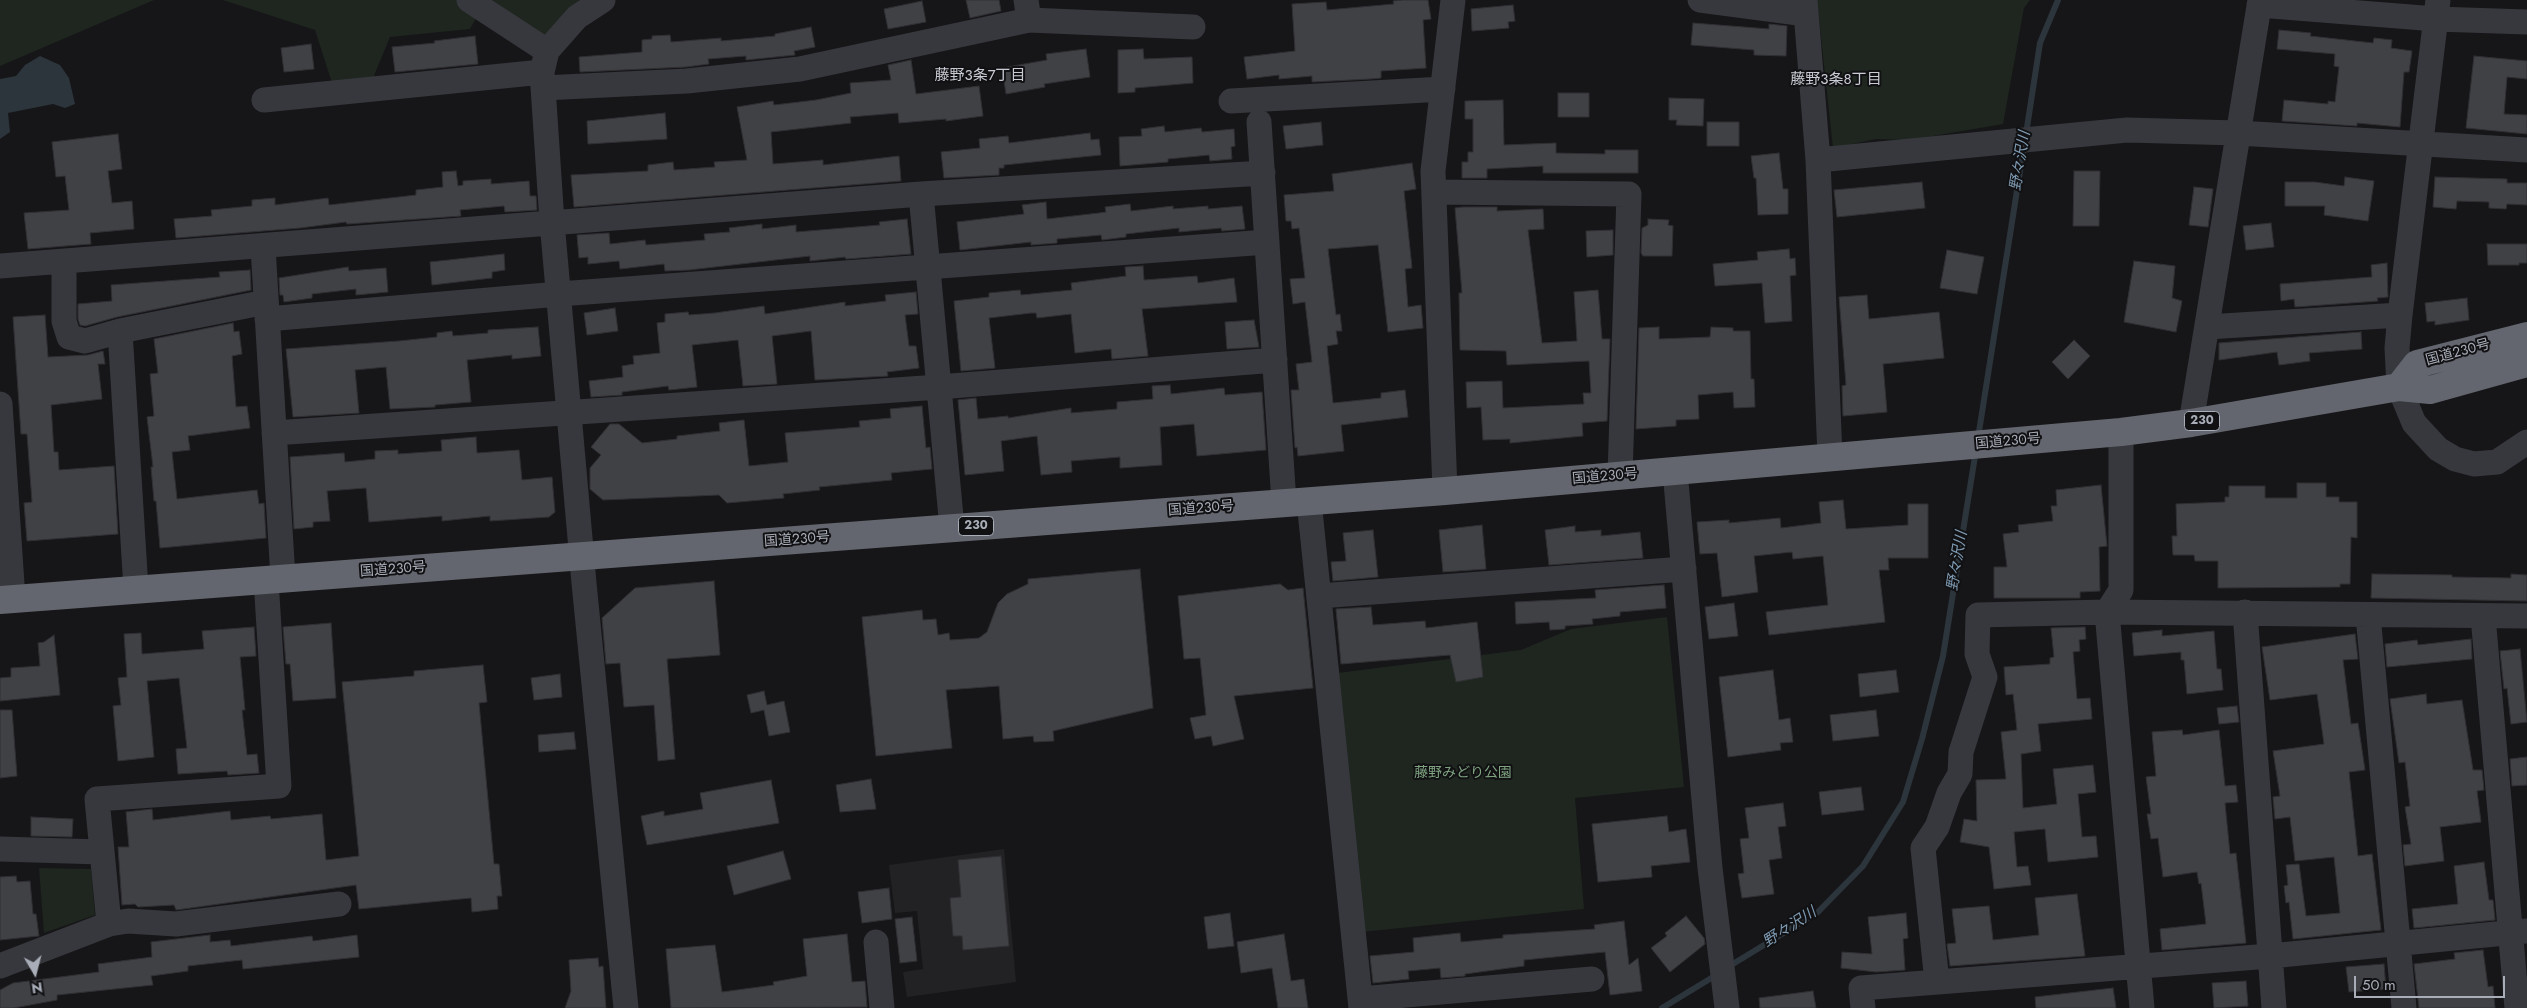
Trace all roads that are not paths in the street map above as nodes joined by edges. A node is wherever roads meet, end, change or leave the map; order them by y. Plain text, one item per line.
1 (469, 0) edge
2 (603, 0) edge
3 (1453, 0) edge
4 (1700, 0) edge
5 (2259, 2) edge
6 (1806, 7) edge
7 (1028, 10) edge
8 (2437, 10) edge
9 (2527, 22) edge
10 (1193, 27) dead end
11 (544, 70) junction
12 (1443, 89) junction
13 (264, 100) dead end
14 (1231, 101) dead end
15 (1260, 122) dead end
16 (2238, 133) junction
17 (2421, 145) junction
18 (2527, 150) edge
19 (1818, 160) junction
20 (1263, 173) junction
21 (1434, 192) junction
22 (921, 194) junction
23 (552, 222) junction
24 (1267, 242) junction
25 (262, 246) junction
26 (64, 261) junction
27 (0, 266) edge
28 (928, 268) junction
29 (558, 294) junction
30 (267, 310) junction
31 (2400, 315) junction
32 (2206, 327) junction
33 (120, 331) junction
34 (2527, 336) edge
35 (1275, 360) junction
36 (2527, 363) edge
37 (939, 387) junction
38 (2399, 387) junction
39 (0, 404) edge
40 (570, 413) junction
41 (2191, 423) junction
42 (2121, 432) junction
43 (274, 433) junction
44 (2527, 442) edge
45 (1830, 457) junction
46 (1675, 471) junction
47 (1620, 476) junction
48 (1445, 491) junction
49 (1296, 502) junction
50 (952, 528) junction
51 (582, 557) junction
52 (1684, 569) junction
53 (275, 579) junction
54 (136, 590) junction
55 (1319, 596) junction
56 (6, 599) edge
57 (2107, 612) junction
58 (2245, 612) junction
59 (2368, 615) junction
60 (2483, 616) junction
61 (2527, 616) edge
62 (0, 849) edge
63 (102, 852) junction
64 (339, 904) dead end
65 (109, 924) junction
66 (2519, 931) edge
67 (876, 942) dead end
68 (2398, 943) junction
69 (2270, 956) junction
70 (0, 966) edge
71 (2138, 967) junction
72 (1592, 979) dead end
73 (1937, 982) junction
74 (1726, 1000) edge
75 (1360, 1004) edge
76 (626, 1008) edge
77 (882, 1008) edge
78 (1863, 1008) edge
79 (2142, 1008) edge
80 (2274, 1008) edge
81 (2404, 1008) edge
82 (2517, 1008) edge

1 - 11 street
2 - 11 street
3 - 12 street
4 - 6 street
5 - 8 street
5 - 16 street
6 - 19 street
7 - 10 street
7 - 11 street
8 - 9 street
8 - 17 street
11 - 13 street
11 - 23 street
12 - 14 street
12 - 21 street
15 - 20 street
16 - 17 street
16 - 19 street
16 - 32 street
17 - 18 street
17 - 31 street
19 - 45 street
20 - 22 street
20 - 24 street
21 - 47 street
21 - 48 street
22 - 23 street
22 - 28 street
23 - 25 street
23 - 29 street
24 - 28 street
24 - 35 street
25 - 26 street
25 - 30 street
26 - 27 street
26 - 33 street
28 - 29 street
28 - 37 street
29 - 30 street
29 - 40 street
30 - 33 street
30 - 43 street
31 - 32 street
31 - 38 street
32 - 41 street
33 - 54 street
34 - 38 highway, 国道230号
35 - 37 street
35 - 49 street
36 - 38 highway, 国道230号 / 230
37 - 40 street
37 - 50 street
38 - 41 highway, 国道230号 / 230
38 - 44 street
39 - 56 street
40 - 43 street
40 - 51 street
41 - 42 highway, 国道230号 / 230
42 - 45 highway, 国道230号 / 230
42 - 57 street
43 - 53 street
45 - 46 highway, 国道230号 / 230
46 - 47 highway, 国道230号 / 230
46 - 52 street
47 - 48 highway, 国道230号 / 230
48 - 49 highway, 国道230号 / 230
49 - 50 highway, 国道230号 / 230
49 - 55 street
50 - 51 highway, 国道230号 / 230
51 - 53 highway, 国道230号 / 230
51 - 76 street
52 - 55 street
52 - 74 street
53 - 54 highway, 国道230号 / 230
53 - 63 street
54 - 56 highway, 国道230号 / 230
55 - 75 street
57 - 58 street
57 - 71 street
57 - 73 street
58 - 59 street
58 - 69 street
59 - 60 street
59 - 68 street
60 - 61 street
60 - 66 street
62 - 63 street
63 - 65 street
64 - 65 street
65 - 70 street
66 - 68 street
66 - 82 street
67 - 77 street
68 - 69 street
68 - 81 street
69 - 71 street
69 - 80 street
71 - 73 street
71 - 79 street
72 - 75 street
73 - 78 street

